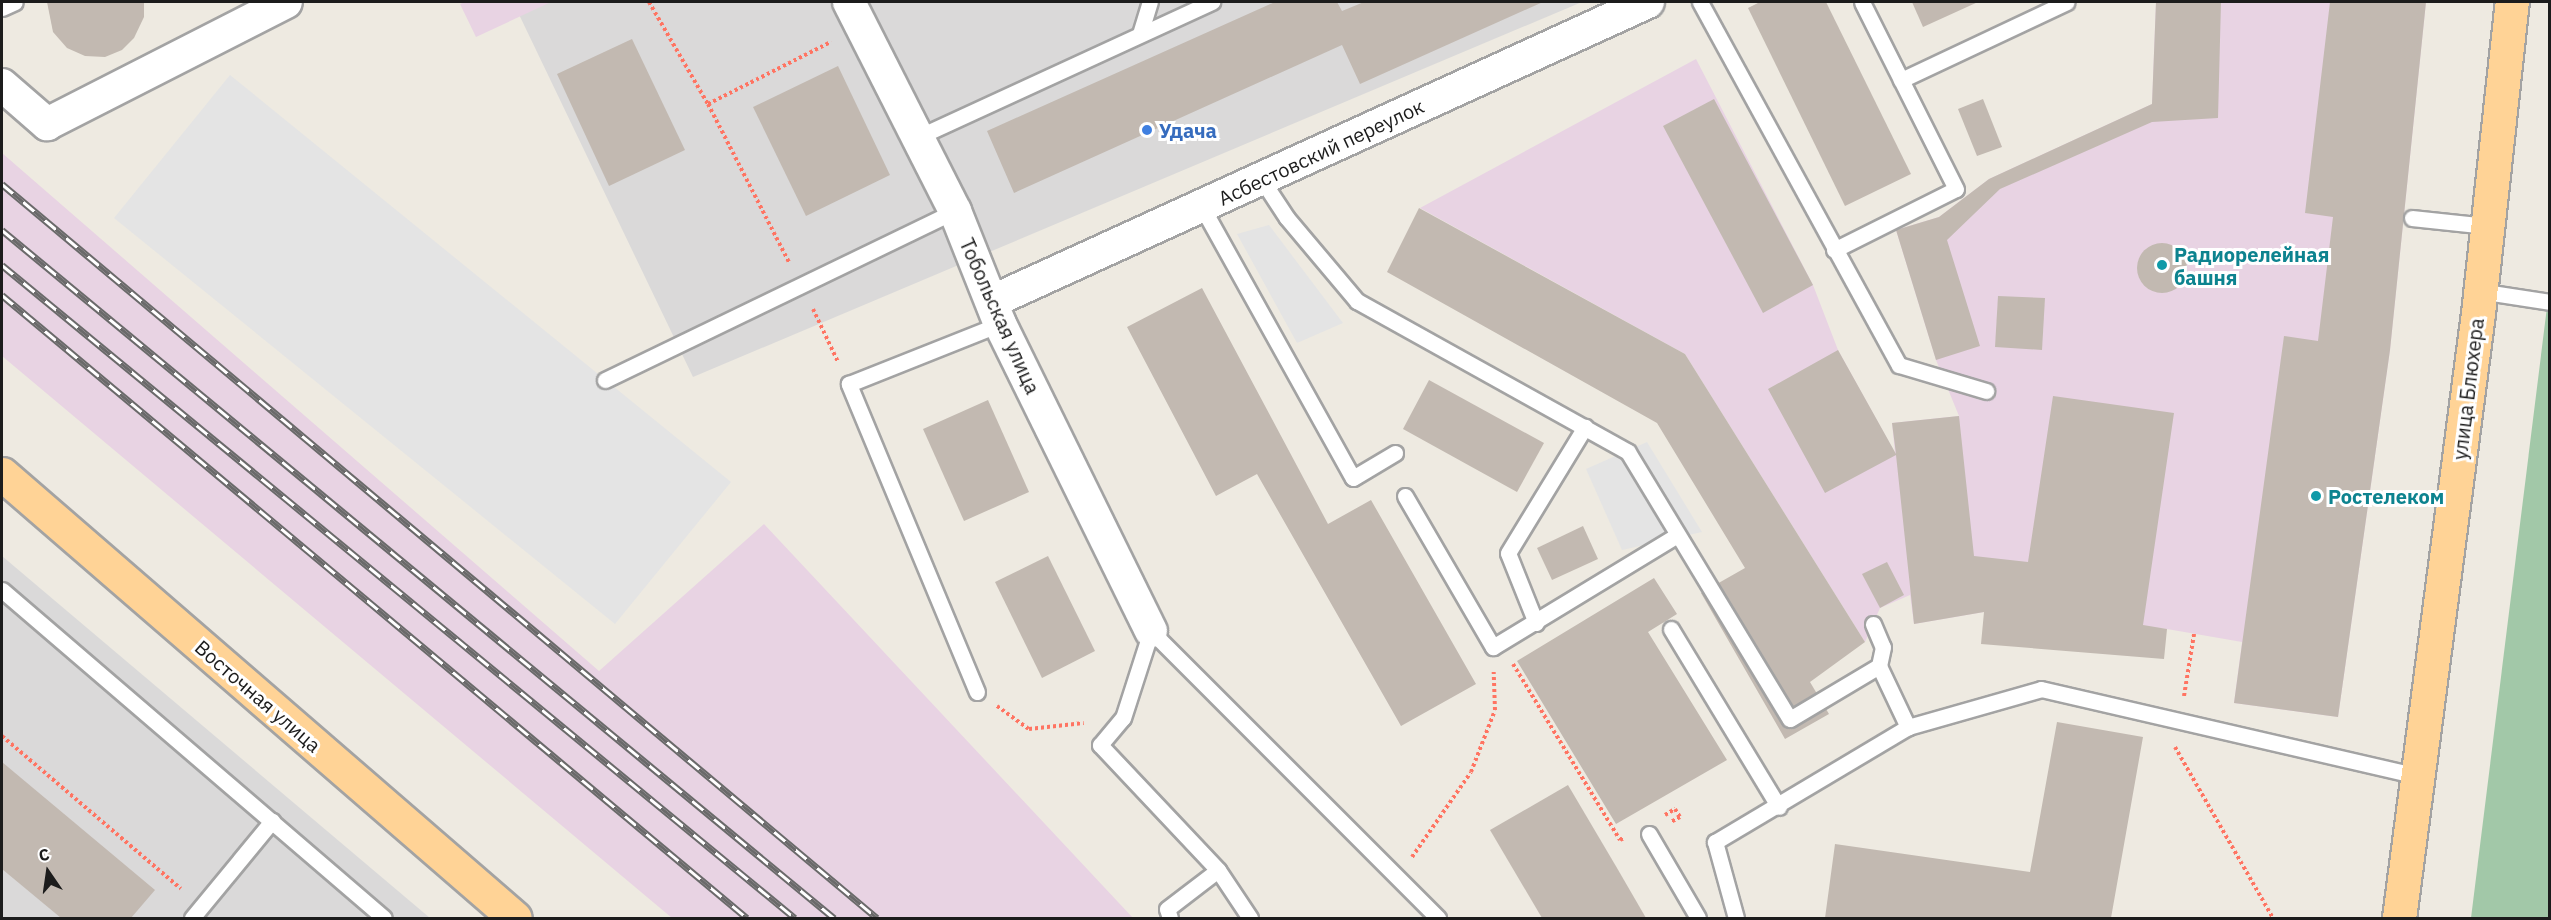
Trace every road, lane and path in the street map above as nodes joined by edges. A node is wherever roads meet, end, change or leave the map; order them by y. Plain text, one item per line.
1 (15, 2) edge
2 (286, 2) edge
3 (649, 2) edge
4 (1150, 2) edge
5 (1212, 2) edge
6 (1648, 2) edge
7 (1700, 2) edge
8 (1862, 2) edge
9 (2067, 2) edge
10 (2512, 2) edge
11 (2, 8) edge
12 (855, 14) edge
13 (1140, 34) junction
14 (1901, 80) junction
15 (2, 85) edge
16 (708, 104) junction
17 (918, 137) junction
18 (1262, 180) junction
19 (1202, 207) junction
20 (955, 211) junction
21 (2412, 218) dead end
22 (2487, 226) junction
23 (1834, 250) junction
24 (801, 285) junction
25 (2480, 291) junction
26 (2550, 302) edge
27 (996, 313) junction
28 (605, 380) dead end
29 (849, 384) junction
30 (1986, 392) dead end
31 (1585, 427) junction
32 (1395, 453) dead end
33 (2, 474) edge
34 (1405, 496) dead end
35 (1677, 535) junction
36 (2, 590) edge
37 (1536, 622) junction
38 (1873, 624) dead end
39 (1671, 629) dead end
40 (1150, 631) junction
41 (2194, 634) dead end
42 (1496, 645) junction
43 (1880, 666) junction
44 (2186, 684) dead end
45 (977, 692) joint
46 (1123, 718) junction
47 (1908, 727) junction
48 (2, 736) edge
49 (2174, 746) dead end
50 (2418, 776) junction
51 (1779, 807) junction
52 (1676, 809) dead end
53 (1680, 817) dead end
54 (272, 821) junction
55 (1649, 834) dead end
56 (1620, 840) dead end
57 (1218, 870) junction
58 (1396, 877) junction
59 (197, 913) edge
60 (384, 918) edge
61 (515, 918) edge
62 (1170, 918) edge
63 (1250, 918) edge
64 (1438, 918) edge
65 (1698, 918) edge
66 (1736, 918) edge
67 (2273, 918) edge
68 (2399, 918) edge

1 - 11 lane
2 - 15 street
3 - 16 path
4 - 13 lane
5 - 13 lane
6 - 18 street, Асбестовский переулок
7 - 23 lane
8 - 14 lane
9 - 14 lane
10 - 22 main road, улица Блюхера
12 - 16 path
12 - 17 street, Тобольская улица
13 - 17 lane
14 - 23 lane
16 - 24 path
17 - 20 street, Тобольская улица
18 - 19 street, Асбестовский переулок
18 - 31 lane
19 - 27 street, Асбестовский переулок
19 - 32 lane
20 - 24 lane
20 - 27 street, Тобольская улица
21 - 22 lane
22 - 25 main road, улица Блюхера
23 - 30 lane
24 - 28 lane
24 - 29 path
25 - 26 lane
25 - 50 main road, улица Блюхера
27 - 29 lane
27 - 40 street, Тобольская улица
29 - 45 lane
31 - 35 lane
31 - 37 lane
33 - 61 main road, Восточная улица
34 - 42 lane
35 - 37 lane
35 - 43 lane
36 - 54 lane
37 - 42 lane
38 - 43 lane
39 - 51 lane
40 - 46 lane
40 - 58 lane
41 - 44 path
42 - 56 path
42 - 58 path
43 - 47 lane
45 - 46 path
46 - 57 lane
47 - 50 lane
47 - 51 lane
48 - 59 path
49 - 67 path
50 - 68 main road, улица Блюхера
51 - 66 lane
52 - 53 path
54 - 59 lane
54 - 60 lane
55 - 65 lane
57 - 62 lane
57 - 63 lane
58 - 64 lane

